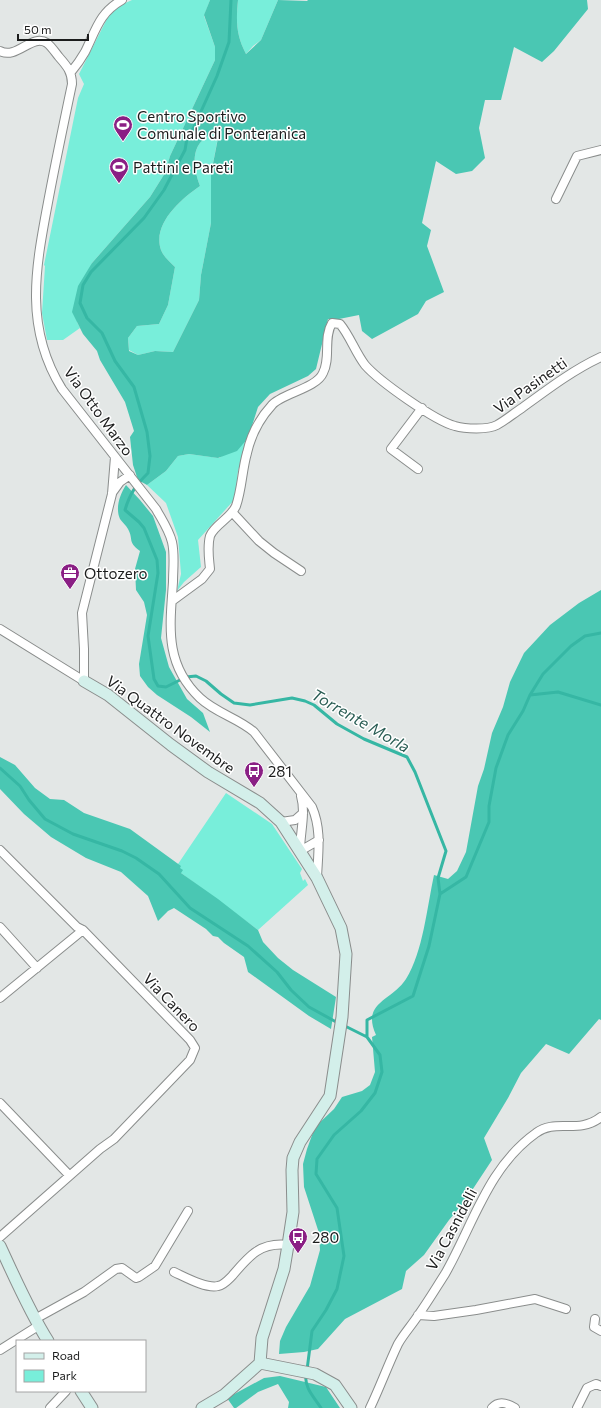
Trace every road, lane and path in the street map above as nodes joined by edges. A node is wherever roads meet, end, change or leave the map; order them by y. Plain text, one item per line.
1 (122, 0) edge
2 (0, 51) edge
3 (71, 72) junction
4 (601, 150) edge
5 (556, 199) dead end
6 (601, 357) edge
7 (422, 408) junction
8 (115, 457) junction
9 (418, 469) dead end
10 (131, 476) junction
11 (112, 494) junction
12 (232, 512) junction
13 (301, 571) dead end
14 (172, 601) junction
15 (0, 629) edge
16 (84, 681) junction
17 (300, 792) junction
18 (303, 813) junction
19 (281, 822) junction
20 (320, 840) junction
21 (0, 850) edge
22 (300, 850) junction
23 (317, 878) junction
24 (0, 927) edge
25 (83, 930) junction
26 (37, 968) junction
27 (0, 998) edge
28 (0, 1103) edge
29 (599, 1120) edge
30 (69, 1176) junction
31 (188, 1210) dead end
32 (0, 1237) edge
33 (288, 1245) junction
34 (0, 1246) edge
35 (174, 1272) dead end
36 (566, 1309) dead end
37 (418, 1315) junction
38 (595, 1319) dead end
39 (37, 1323) junction
40 (601, 1331) edge
41 (47, 1340) edge
42 (0, 1350) edge
43 (260, 1363) junction
44 (601, 1386) edge
45 (65, 1392) edge
46 (82, 1392) edge
47 (92, 1406) edge
48 (50, 1408) edge
49 (202, 1408) edge
50 (350, 1408) edge
51 (370, 1408) edge
52 (492, 1408) edge
53 (515, 1408) edge
54 (577, 1408) edge

1 - 3 street
2 - 3 street
3 - 8 street, Via Otto Marzo
4 - 5 street
6 - 7 street, Via Pasinetti
7 - 9 street
7 - 12 street, Via Pasinetti
8 - 10 street, Via Otto Marzo
8 - 11 street
10 - 11 street
10 - 14 street, Via Otto Marzo
11 - 16 street
12 - 13 street
12 - 14 street, Via Pasinetti
14 - 17 street, Via Otto Marzo
15 - 16 street, Via Quattro Novembre
16 - 19 street, Via Quattro Novembre
17 - 18 street, Via Otto Marzo
17 - 20 street, Via Otto Marzo
18 - 19 street
18 - 22 street, Via Otto Marzo
19 - 22 street, Via Quattro Novembre
20 - 22 street
20 - 23 street, Via Otto Marzo
21 - 25 street, Via Canero
22 - 23 street, Via Quattro Novembre
23 - 33 street, Via Quattro Novembre
24 - 26 street
25 - 26 street
25 - 30 street, Via Canero
26 - 27 street
28 - 30 street
29 - 37 street, Via Casnidelli
30 - 32 street, Via Canero
31 - 39 street
33 - 35 street
33 - 43 street, Via Quattro Novembre
34 - 39 street
36 - 37 street
37 - 51 street, Via Casnidelli
38 - 40 street
39 - 41 street
39 - 42 street
43 - 49 street
43 - 50 street
44 - 54 street
45 - 48 street
46 - 47 street
52 - 53 street

